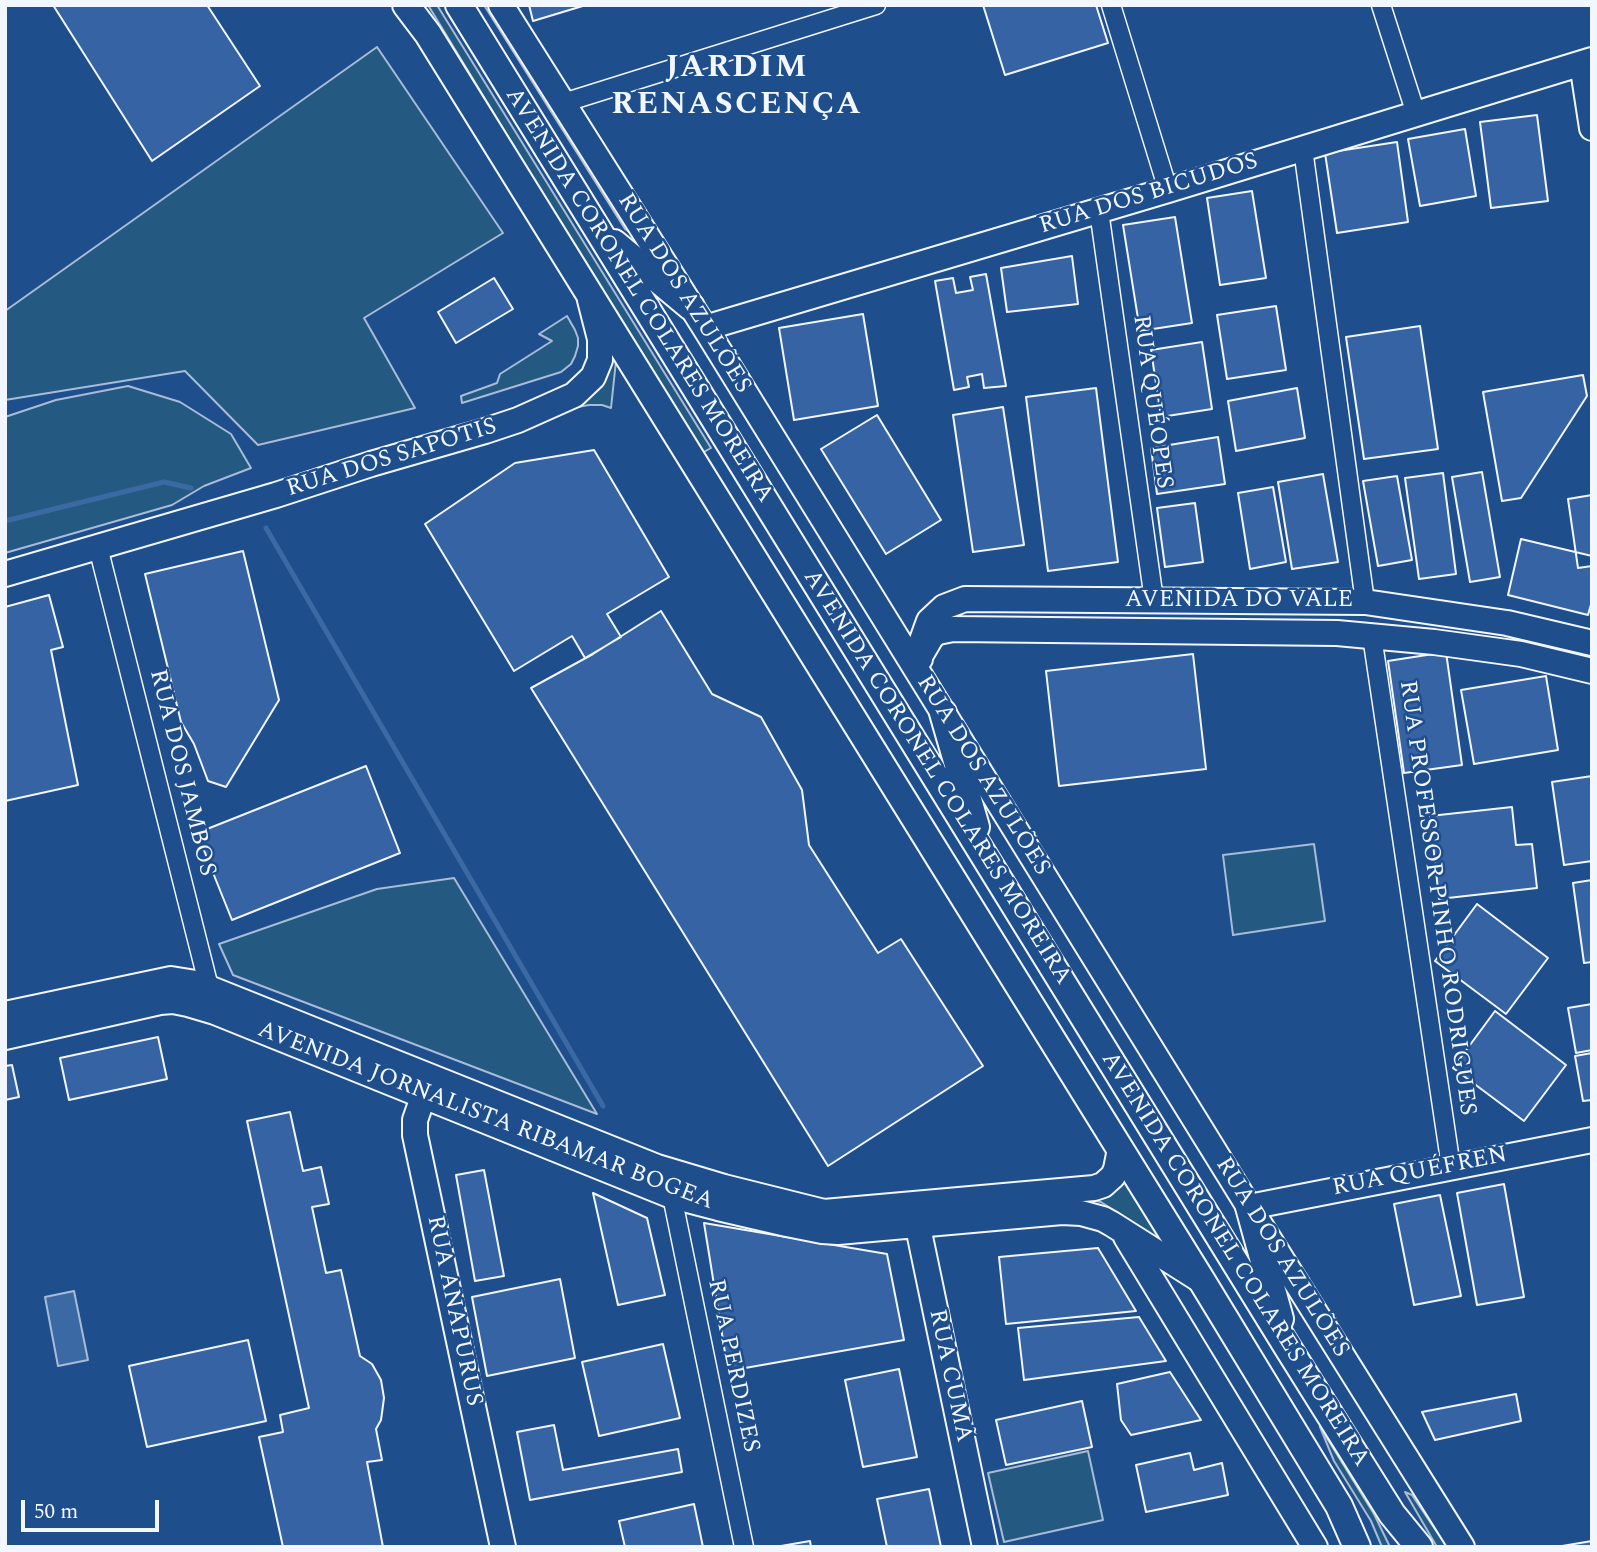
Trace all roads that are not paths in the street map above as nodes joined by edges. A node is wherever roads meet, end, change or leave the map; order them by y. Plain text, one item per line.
1 (406, 5) edge
2 (459, 5) edge
3 (501, 5) edge
4 (876, 5) edge
5 (1111, 5) edge
6 (1381, 5) edge
7 (850, 9) edge
8 (1587, 61) edge
9 (563, 103) junction
10 (1416, 114) junction
11 (1592, 128) edge
12 (1303, 149) junction
13 (1168, 190) junction
14 (1100, 211) junction
15 (597, 229) junction
16 (589, 293) junction
17 (698, 318) junction
18 (98, 547) junction
19 (5, 574) edge
20 (1154, 600) junction
21 (1215, 600) junction
22 (1366, 602) junction
23 (1507, 623) junction
24 (1275, 632) junction
25 (1372, 636) junction
26 (1434, 642) junction
27 (1592, 643) edge
28 (920, 666) junction
29 (1592, 671) edge
30 (943, 713) junction
31 (985, 859) junction
32 (212, 1000) junction
33 (5, 1014) edge
34 (5, 1037) edge
35 (426, 1086) junction
36 (1592, 1140) edge
37 (1120, 1149) junction
38 (1451, 1167) junction
39 (672, 1196) junction
40 (1248, 1207) junction
41 (915, 1215) junction
42 (1122, 1230) junction
43 (1202, 1281) junction
44 (1288, 1348) junction
45 (1392, 1514) junction
46 (503, 1547) edge
47 (744, 1547) edge
48 (985, 1547) edge
49 (1315, 1547) edge
50 (1357, 1547) edge
51 (1409, 1547) edge
52 (1419, 1547) edge
53 (1462, 1547) edge

1 - 16 main road, AVENIDA CORONEL COLARES MOREIRA
2 - 15 main road, AVENIDA CORONEL COLARES MOREIRA
3 - 9 main road, RUA DOS AZULÕES
4 - 7 street
5 - 13 street
6 - 10 street
7 - 9 street
8 - 10 main road, RUA DOS BICUDOS
8 - 11 main road
9 - 17 main road, RUA DOS AZULÕES
10 - 12 main road, RUA DOS BICUDOS
12 - 13 main road, RUA DOS BICUDOS
12 - 22 street
13 - 14 main road, RUA DOS BICUDOS
14 - 17 main road, RUA DOS BICUDOS
14 - 20 street, RUA QUÉOPES
15 - 17 main road
15 - 31 main road, AVENIDA CORONEL COLARES MOREIRA
16 - 18 main road, RUA DOS SAPOTIS
16 - 37 main road, AVENIDA CORONEL COLARES MOREIRA
17 - 28 main road, RUA DOS AZULÕES
18 - 19 main road, RUA DOS SAPOTIS
18 - 32 street, RUA DOS JAMBOS
20 - 21 main road, AVENIDA DO VALE
20 - 28 main road, AVENIDA DO VALE
21 - 22 main road, AVENIDA DO VALE
21 - 24 main road
22 - 23 main road, AVENIDA DO VALE
23 - 26 main road
23 - 27 main road, AVENIDA DO VALE
24 - 25 main road, AVENIDA DO VALE
24 - 28 main road, AVENIDA DO VALE
25 - 26 main road, AVENIDA DO VALE
25 - 38 street, RUA PROFESSOR PINHO RODRIGUES
26 - 29 main road, AVENIDA DO VALE
28 - 30 main road, RUA DOS AZULÕES
30 - 31 main road
30 - 40 main road, RUA DOS AZULÕES
31 - 44 main road, AVENIDA CORONEL COLARES MOREIRA
32 - 33 main road, AVENIDA JORNALISTA RIBAMAR BOGEA
32 - 34 main road, AVENIDA JORNALISTA RIBAMAR BOGEA
32 - 35 main road, AVENIDA JORNALISTA RIBAMAR BOGEA
35 - 39 main road, AVENIDA JORNALISTA RIBAMAR BOGEA
35 - 41 main road, AVENIDA JORNALISTA RIBAMAR BOGEA
35 - 46 main road, RUA ANAPURUS
36 - 38 main road, RUA QUÉFREN
37 - 41 main road, AVENIDA JORNALISTA RIBAMAR BOGEA
37 - 43 main road, AVENIDA CORONEL COLARES MOREIRA
38 - 40 main road, RUA QUÉFREN
39 - 41 main road, AVENIDA JORNALISTA RIBAMAR BOGEA
39 - 47 street, RUA PERDIZES
40 - 44 main road
40 - 53 main road, RUA DOS AZULÕES
41 - 42 main road, AVENIDA JORNALISTA RIBAMAR BOGEA
41 - 48 main road, RUA CUMÃ
42 - 43 main road, AVENIDA JORNALISTA RIBAMAR BOGEA
42 - 49 main road
43 - 50 main road, AVENIDA CORONEL COLARES MOREIRA
44 - 45 main road, AVENIDA CORONEL COLARES MOREIRA
45 - 51 main road
45 - 52 main road, AVENIDA CORONEL COLARES MOREIRA

